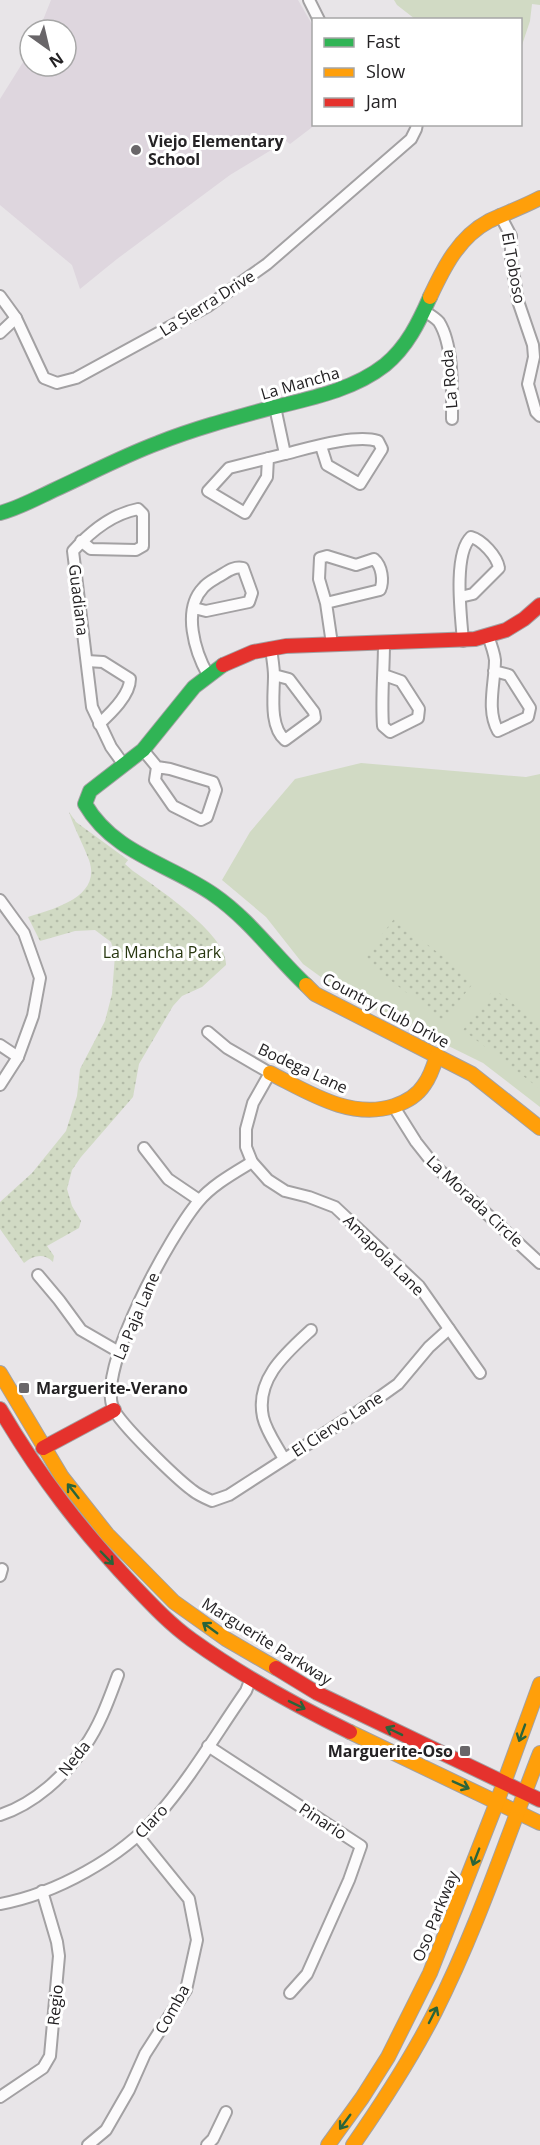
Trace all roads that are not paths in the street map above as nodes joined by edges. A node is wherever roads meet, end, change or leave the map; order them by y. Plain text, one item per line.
1 (309, 0) edge
2 (319, 18) edge
3 (417, 126) edge
4 (540, 198) edge
5 (500, 215) junction
6 (0, 296) edge
7 (424, 311) junction
8 (16, 318) junction
9 (0, 333) edge
10 (537, 359) edge
11 (275, 407) junction
12 (540, 416) edge
13 (452, 419) dead end
14 (321, 446) junction
15 (285, 454) junction
16 (268, 458) junction
17 (0, 513) edge
18 (81, 541) junction
19 (460, 597) junction
20 (326, 603) junction
21 (540, 605) edge
22 (194, 608) junction
23 (488, 636) junction
24 (463, 640) junction
25 (384, 643) junction
26 (332, 644) junction
27 (271, 648) junction
28 (87, 661) junction
29 (494, 671) junction
30 (208, 675) junction
31 (274, 675) junction
32 (384, 675) junction
33 (99, 724) junction
34 (143, 750) junction
35 (124, 765) junction
36 (157, 767) junction
37 (0, 900) edge
38 (208, 1032) dead end
39 (0, 1046) edge
40 (437, 1055) junction
41 (18, 1057) junction
42 (270, 1073) junction
43 (0, 1085) edge
44 (394, 1107) junction
45 (540, 1128) edge
46 (144, 1148) dead end
47 (252, 1162) junction
48 (199, 1200) junction
49 (540, 1263) edge
50 (38, 1275) dead end
51 (448, 1329) junction
52 (310, 1330) dead end
53 (119, 1353) junction
54 (0, 1372) edge
55 (480, 1373) dead end
56 (0, 1408) edge
57 (114, 1410) junction
58 (43, 1448) junction
59 (284, 1459) junction
60 (118, 1675) dead end
61 (251, 1678) junction
62 (540, 1684) edge
63 (208, 1746) junction
64 (540, 1752) edge
65 (504, 1783) junction
66 (524, 1792) junction
67 (540, 1800) edge
68 (497, 1802) junction
69 (517, 1812) junction
70 (0, 1815) edge
71 (540, 1822) edge
72 (138, 1836) junction
73 (42, 1891) junction
74 (0, 1904) edge
75 (291, 1993) dead end
76 (0, 2097) edge
77 (225, 2112) dead end
78 (87, 2145) edge
79 (207, 2145) edge
80 (328, 2145) edge
81 (353, 2145) edge

1 - 2 street
3 - 8 street, La Sierra Drive
4 - 5 main road, La Mancha
5 - 7 main road, La Mancha
5 - 10 street, El Toboso
6 - 8 street, La Sierra Drive
7 - 11 main road, La Mancha
7 - 13 street, La Roda
8 - 9 street
10 - 12 street, El Toboso
11 - 15 street
11 - 17 main road, La Mancha
14 - 14 street
14 - 15 street
15 - 16 street
16 - 16 street
18 - 18 street, Guadiana
18 - 28 street, Guadiana
19 - 19 street
19 - 24 street
20 - 20 street
20 - 26 street
21 - 23 main road
22 - 22 street
22 - 30 street
23 - 24 main road
23 - 29 street
24 - 25 main road
25 - 26 main road
25 - 32 street
26 - 27 main road
27 - 30 main road
27 - 31 street
28 - 33 street, Guadiana
28 - 33 street
29 - 29 street
30 - 34 main road
31 - 31 street
32 - 32 street
33 - 35 street, Guadiana
34 - 35 main road
34 - 36 street
35 - 40 main road, Country Club Drive
36 - 36 street
37 - 41 street
38 - 42 street, Bodega Lane
39 - 41 street
40 - 44 main road, Bodega Lane
40 - 45 main road, Country Club Drive
41 - 43 street
42 - 44 main road, Bodega Lane
42 - 47 street
44 - 49 street, La Morada Circle
46 - 48 street
47 - 48 street, La Paja Lane
47 - 51 street, Amapola Lane
48 - 53 street, La Paja Lane
50 - 53 street
51 - 55 street, Amapola Lane
51 - 59 street, El Ciervo Lane
52 - 59 street
53 - 57 street, La Paja Lane
54 - 58 main road, Marguerite Parkway
56 -> 61 main road
57 - 58 main road
57 - 59 street, El Ciervo Lane
65 -> 58 main road, Marguerite Parkway
60 - 70 street, Neda
61 - 63 street, Claro
61 -> 68 main road
62 -> 65 main road, Oso Parkway
63 - 72 street, Claro
63 - 75 street, Pinario
64 - 66 main road
65 - 66 main road, Marguerite Parkway
65 - 68 main road, Oso Parkway
66 - 67 main road, Marguerite Parkway
66 - 69 main road
68 - 69 main road
68 -> 80 main road, Oso Parkway
69 - 71 main road
81 -> 69 main road
72 - 73 street, Claro
72 - 78 street, Comba
73 - 74 street, Claro
73 - 76 street, Regio
77 - 79 street

